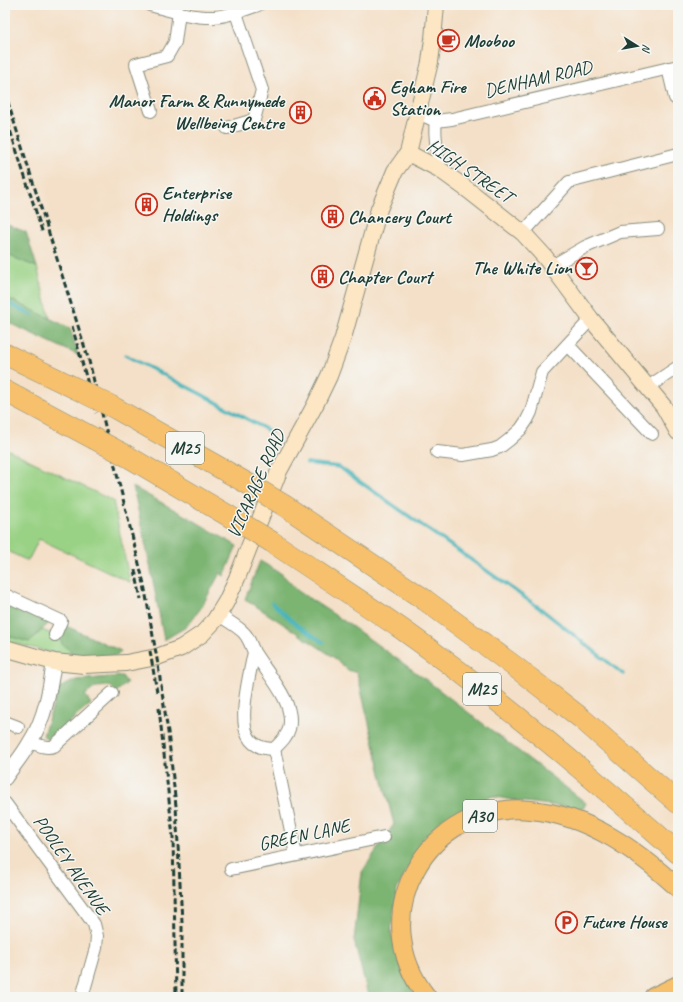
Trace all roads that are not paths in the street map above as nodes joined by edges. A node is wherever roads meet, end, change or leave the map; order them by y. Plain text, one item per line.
1 (150, 5) edge
2 (258, 5) edge
3 (436, 5) edge
4 (179, 12) junction
5 (236, 13) junction
6 (673, 67) edge
7 (678, 97) edge
8 (151, 111) dead end
9 (418, 113) junction
10 (436, 121) junction
11 (227, 128) dead end
12 (408, 153) junction
13 (678, 154) edge
14 (439, 170) junction
15 (658, 229) dead end
16 (523, 233) junction
17 (552, 266) junction
18 (591, 319) junction
19 (568, 345) junction
20 (5, 354) edge
21 (678, 367) edge
22 (648, 387) junction
23 (5, 391) edge
24 (678, 432) edge
25 (652, 434) dead end
26 (437, 452) dead end
27 (5, 595) edge
28 (219, 615) junction
29 (55, 635) dead end
30 (5, 648) edge
31 (254, 652) junction
32 (54, 662) junction
33 (104, 695) dead end
34 (5, 722) edge
35 (18, 727) dead end
36 (31, 742) junction
37 (274, 749) junction
38 (5, 778) edge
39 (5, 803) edge
40 (678, 803) edge
41 (384, 837) dead end
42 (678, 853) edge
43 (296, 855) junction
44 (232, 869) dead end
45 (678, 888) edge
46 (678, 985) edge
47 (82, 997) edge
48 (427, 997) edge
49 (653, 997) edge

1 - 4 street
2 - 5 street
3 - 9 main road, HIGH STREET
4 - 5 street
4 - 8 street
5 - 11 street
6 - 7 street, DENHAM ROAD
6 - 10 street, DENHAM ROAD
9 - 10 street
9 - 12 main road, HIGH STREET
10 - 14 street
12 - 14 main road, HIGH STREET
12 - 28 main road, VICARAGE ROAD
13 - 16 street
14 - 16 main road, HIGH STREET
15 - 17 street
16 - 17 main road, HIGH STREET
17 - 18 main road, HIGH STREET
18 - 19 street
18 - 22 main road, HIGH STREET
19 - 25 street
19 - 26 street
20 - 40 highway, M25, bridge
21 - 22 street
22 - 24 main road, HIGH STREET
23 - 42 highway, M25, bridge
27 - 29 street
28 - 31 street
28 - 32 main road, VICARAGE ROAD
30 - 32 main road, VICARAGE ROAD
31 - 37 street
31 - 37 street
32 - 36 street
33 - 36 street
34 - 35 street
36 - 38 street
37 - 43 street
39 - 47 street, POOLEY AVENUE
41 - 43 street, GREEN LANE
43 - 44 street, GREEN LANE
45 - 48 main road, A30
46 - 49 main road

